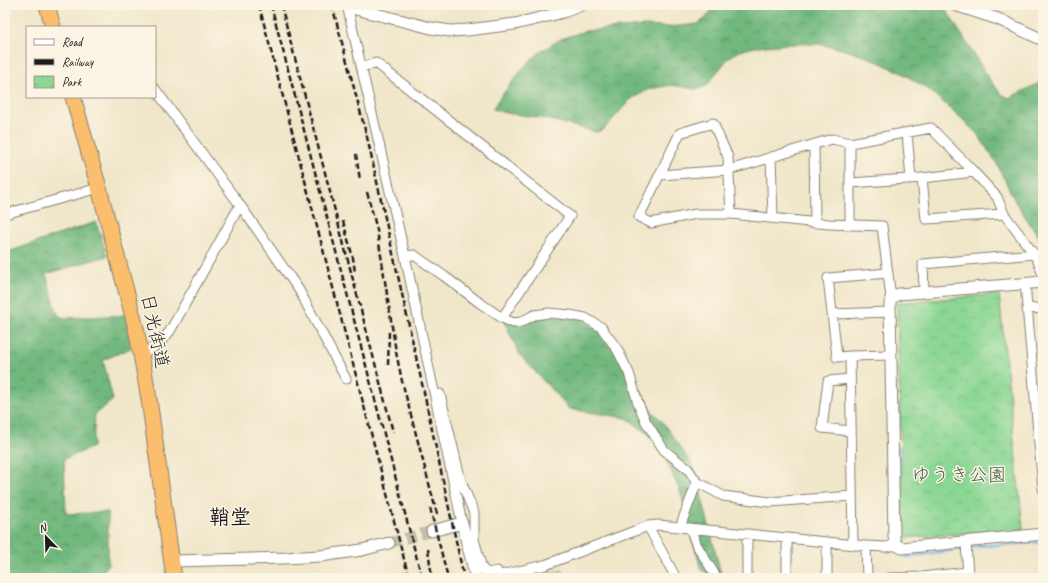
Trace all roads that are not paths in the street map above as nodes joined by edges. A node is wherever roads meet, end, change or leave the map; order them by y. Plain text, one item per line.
1 (47, 5) edge
2 (581, 5) edge
3 (955, 5) edge
4 (348, 6) edge
5 (54, 26) edge
6 (1043, 40) edge
7 (362, 67) junction
8 (156, 90) edge
9 (73, 98) edge
10 (907, 133) junction
11 (850, 143) junction
12 (814, 145) junction
13 (771, 157) junction
14 (729, 170) junction
15 (974, 172) junction
16 (660, 175) junction
17 (922, 178) junction
18 (911, 179) junction
19 (850, 183) junction
20 (99, 188) junction
21 (240, 205) junction
22 (5, 214) edge
23 (731, 214) junction
24 (1004, 214) junction
25 (773, 218) junction
26 (815, 223) junction
27 (850, 225) junction
28 (1034, 254) junction
29 (405, 256) junction
30 (888, 273) junction
31 (1043, 276) edge
32 (1043, 282) edge
33 (1024, 283) junction
34 (924, 292) junction
35 (891, 298) junction
36 (1043, 308) edge
37 (1026, 309) junction
38 (890, 312) junction
39 (832, 314) junction
40 (502, 318) junction
41 (141, 354) junction
42 (891, 355) junction
43 (850, 356) junction
44 (429, 370) junction
45 (346, 379) dead end
46 (850, 379) junction
47 (1040, 412) edge
48 (851, 431) junction
49 (697, 482) junction
50 (1043, 489) edge
51 (852, 496) junction
52 (462, 523) junction
53 (648, 526) junction
54 (685, 528) junction
55 (432, 531) tunnel mouth
56 (747, 534) junction
57 (1043, 534) edge
58 (786, 538) junction
59 (827, 542) junction
60 (966, 542) junction
61 (389, 543) tunnel mouth
62 (853, 544) junction
63 (896, 545) junction
64 (866, 546) junction
65 (562, 558) junction
66 (172, 562) junction
67 (968, 575) edge
68 (174, 578) edge
69 (476, 578) edge
70 (488, 578) edge
71 (676, 578) edge
72 (717, 578) edge
73 (747, 578) edge
74 (787, 578) edge
75 (827, 578) edge
76 (867, 578) edge
77 (889, 578) edge

1 - 5 highway
2 - 4 street
3 - 6 street
4 - 7 street
7 - 29 street
7 - 40 street
8 - 21 street
9 - 20 highway, 日光街道
10 - 11 street
10 - 15 street
10 - 18 street
11 - 12 street
11 - 19 street
12 - 13 street
12 - 26 street
13 - 14 street
13 - 25 street
14 - 16 street
14 - 16 street
14 - 23 street
15 - 17 street
15 - 24 street
16 - 23 street
17 - 18 street
17 - 24 street
18 - 19 street
19 - 27 street
20 - 22 street
20 - 41 highway, 日光街道
21 - 41 street
21 - 45 street
23 - 25 street
24 - 28 street
25 - 26 street
26 - 27 street
27 - 30 street
28 - 31 street
28 - 34 street
29 - 40 street
29 - 44 street
30 - 35 street
30 - 39 street
32 - 33 street
33 - 34 street
33 - 37 street
34 - 35 street
35 - 38 street
36 - 37 street
37 - 47 street
38 - 39 street
38 - 42 street
39 - 43 street
40 - 49 street
41 - 66 highway, 日光街道
42 - 43 street
42 - 63 street
43 - 46 street
44 - 52 street
44 - 65 street
46 - 48 street
46 - 48 street
47 - 50 street
48 - 51 street
49 - 51 street
49 - 54 street
51 - 62 street
52 - 55 street
52 - 69 street
53 - 54 street
53 - 65 street
53 - 71 street
54 - 56 street
54 - 72 street
56 - 58 street
56 - 73 street
57 - 60 street
58 - 59 street
58 - 74 street
59 - 62 street
59 - 75 street
60 - 63 street
60 - 67 street
61 - 66 street
62 - 64 street
63 - 64 street
64 - 76 street
65 - 70 street
66 - 68 highway, 日光街道
67 - 77 street

